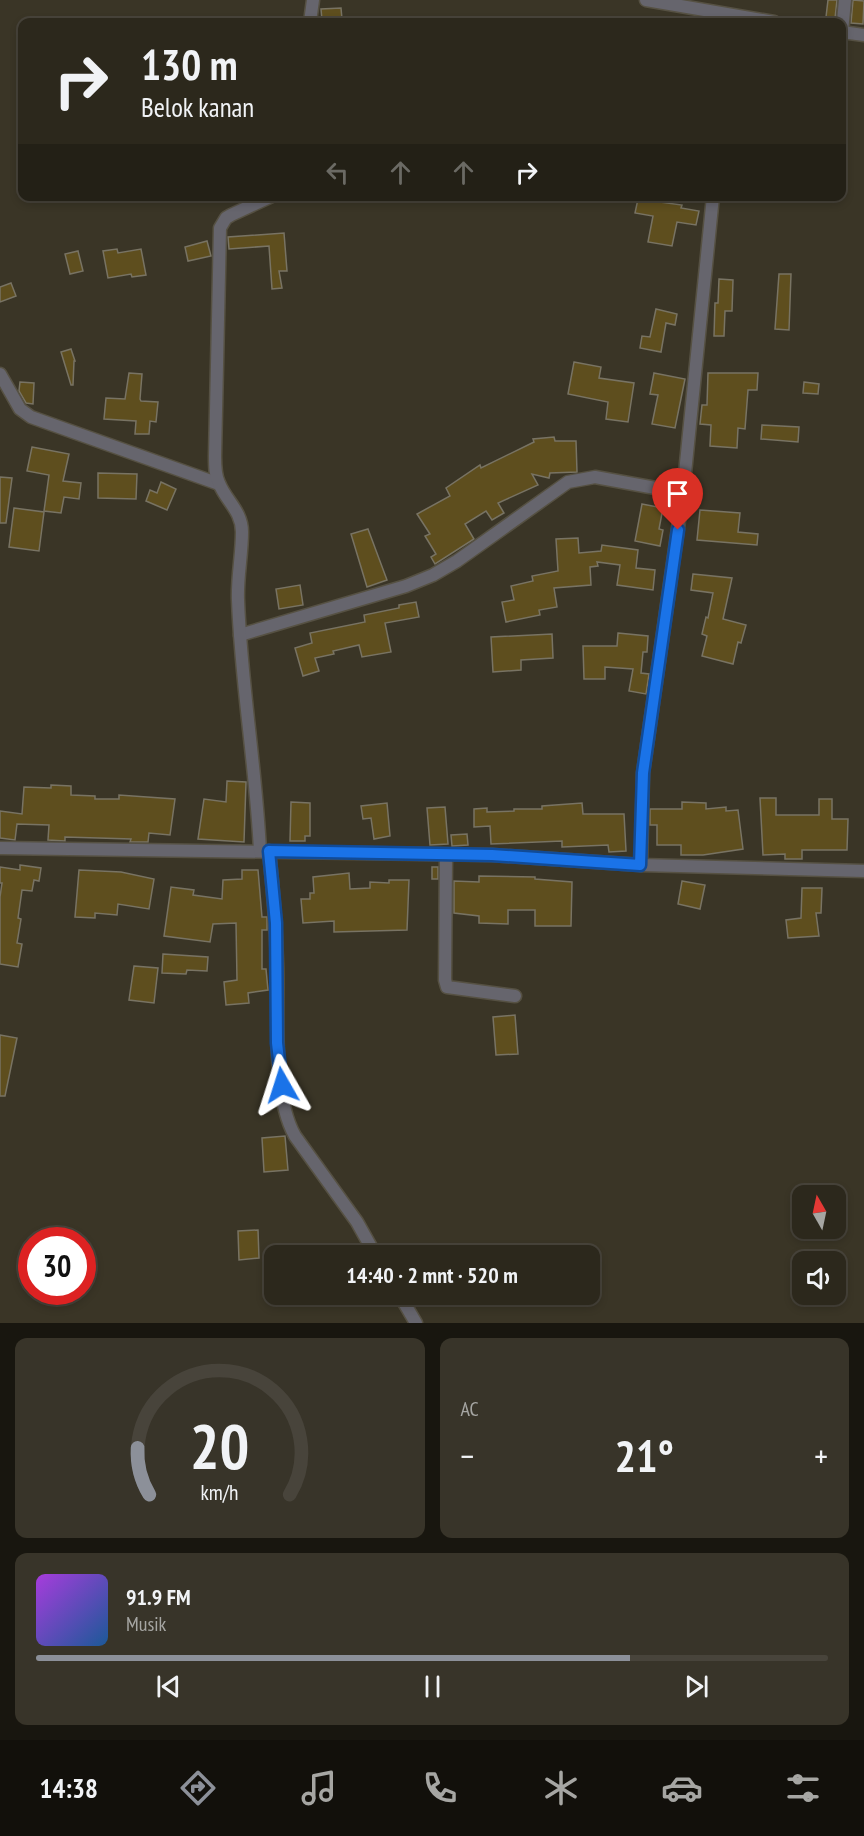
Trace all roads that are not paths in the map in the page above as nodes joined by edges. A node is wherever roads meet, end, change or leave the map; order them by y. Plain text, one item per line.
1 (313, 0) edge
2 (646, 0) edge
3 (845, 0) edge
4 (311, 18) edge
5 (739, 18) edge
6 (843, 18) edge
7 (846, 33) edge
8 (864, 35) edge
9 (261, 201) edge
10 (712, 201) edge
11 (0, 374) edge
12 (13, 398) junction
13 (0, 403) edge
14 (219, 484) junction
15 (683, 492) junction
16 (240, 634) junction
17 (0, 848) edge
18 (265, 851) junction
19 (446, 855) junction
20 (640, 865) junction
21 (864, 871) edge
22 (515, 996) dead end
23 (370, 1245) edge
24 (405, 1305) edge
25 (416, 1323) edge

1 - 4 street
2 - 5 street
3 - 6 street
7 - 8 street
9 - 14 street
10 - 15 street
11 - 12 street
12 - 13 street
12 - 14 street
14 - 16 street
15 - 16 street
15 - 20 street
16 - 18 street
17 - 18 street
18 - 19 street
18 - 23 street
19 - 20 street
19 - 22 street
20 - 21 street
24 - 25 street

